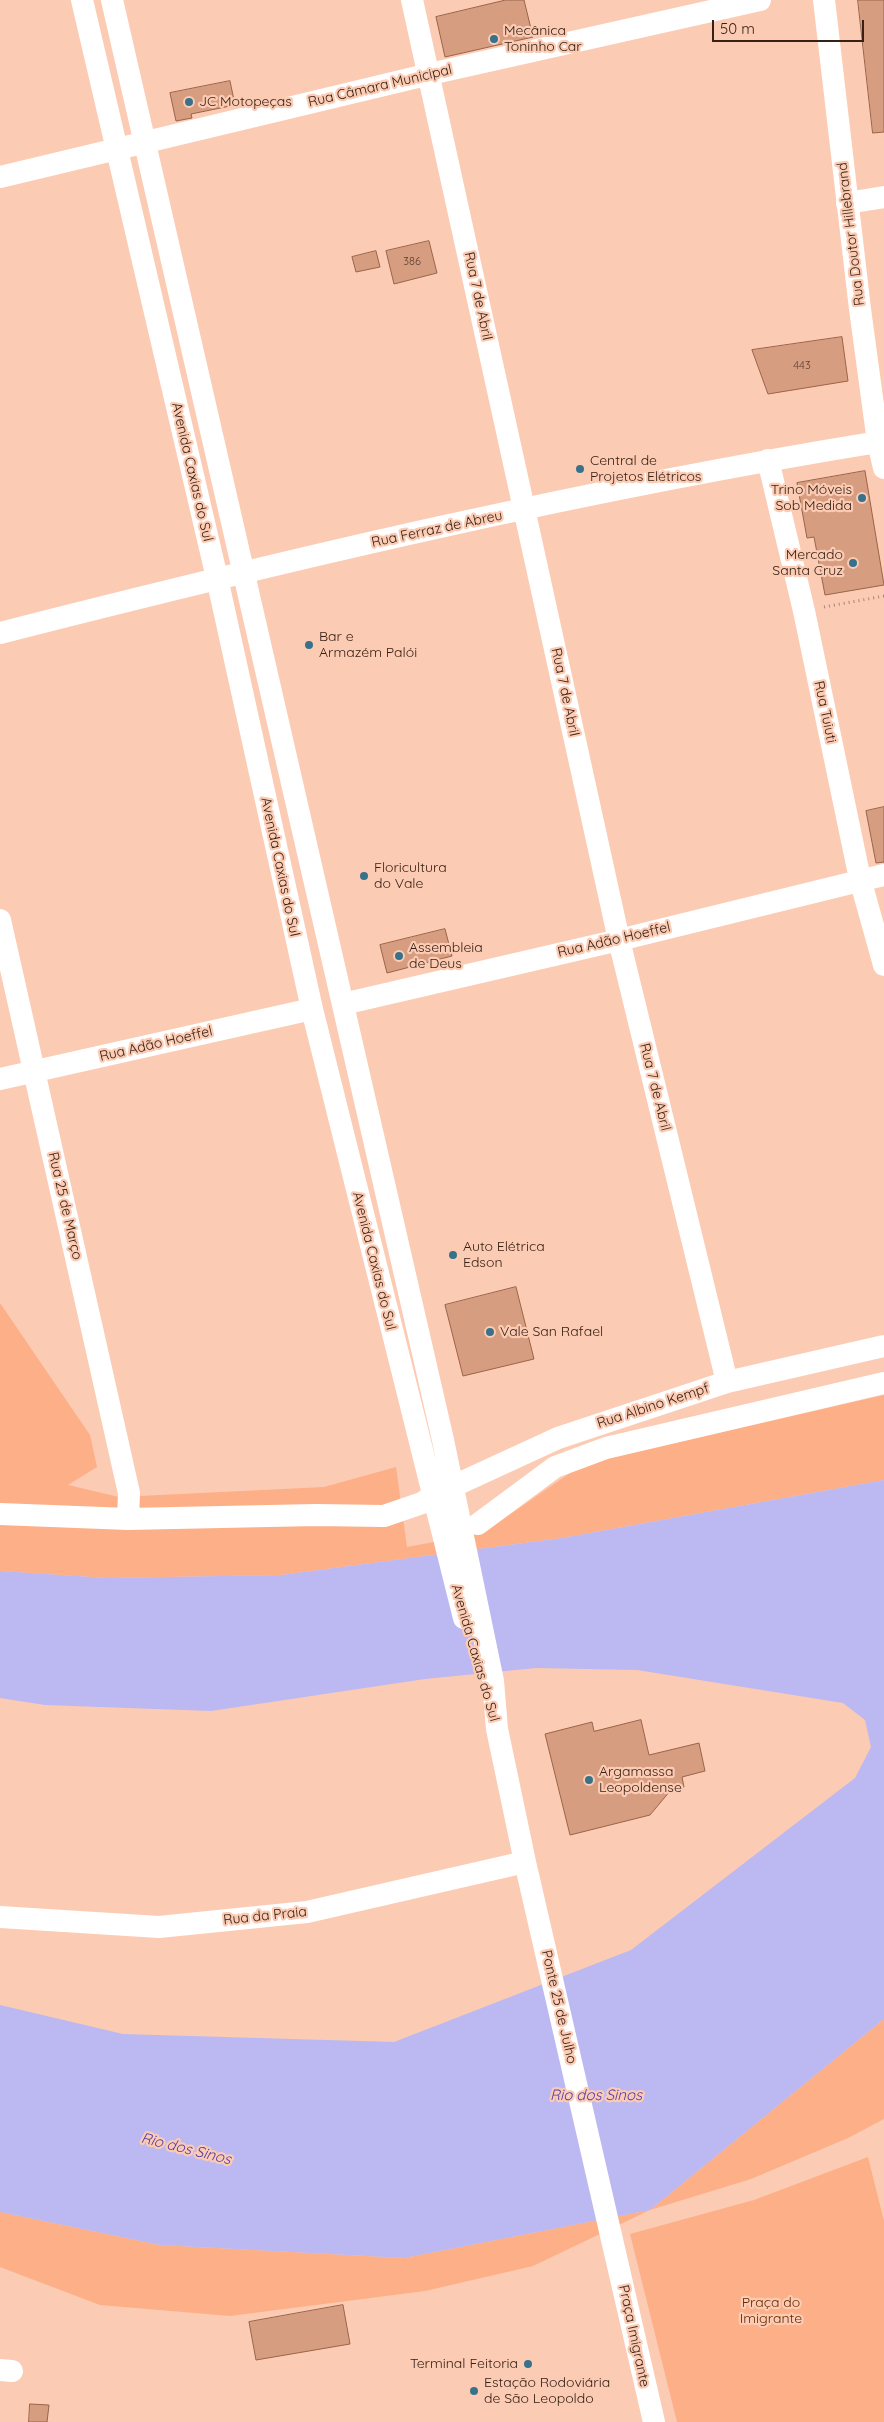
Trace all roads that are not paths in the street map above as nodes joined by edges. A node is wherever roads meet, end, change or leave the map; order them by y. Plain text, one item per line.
1 (82, 0) edge
2 (112, 0) edge
3 (412, 0) edge
4 (760, 0) edge
5 (824, 0) edge
6 (430, 74) junction
7 (145, 141) junction
8 (116, 149) junction
9 (0, 176) edge
10 (884, 197) edge
11 (847, 203) junction
12 (878, 442) junction
13 (768, 460) junction
14 (884, 468) edge
15 (526, 510) junction
16 (243, 571) junction
17 (217, 578) junction
18 (0, 633) edge
19 (884, 875) edge
20 (860, 879) junction
21 (0, 920) edge
22 (619, 940) junction
23 (884, 965) edge
24 (343, 1004) junction
25 (312, 1009) junction
26 (34, 1071) junction
27 (0, 1079) edge
28 (884, 1346) edge
29 (727, 1382) junction
30 (884, 1383) edge
31 (503, 1463) junction
32 (528, 1488) junction
33 (442, 1492) junction
34 (0, 1514) edge
35 (128, 1519) junction
36 (478, 1524) dead end
37 (526, 1862) junction
38 (536, 1906) joint
39 (0, 1917) edge
40 (616, 2253) joint
41 (652, 2421) edge

1 - 8 street, Avenida Caxias do Sul
2 - 7 street, Avenida Caxias do Sul
3 - 6 street, Rua 7 de Abril
4 - 6 street, Rua Câmara Municipal
5 - 11 street, Rua Doutor Hillebrand
6 - 7 street, Rua Câmara Municipal
6 - 15 street, Rua 7 de Abril
7 - 8 street, Rua Câmara Municipal
7 - 16 street, Avenida Caxias do Sul
8 - 9 street, Rua Câmara Municipal
8 - 17 street, Avenida Caxias do Sul
10 - 11 street
11 - 12 street, Rua Doutor Hillebrand
12 - 13 street, Rua Ferraz de Abreu
12 - 14 street, Rua Doutor Hillebrand
13 - 15 street, Rua Ferraz de Abreu
13 - 20 street, Rua Tuiuti
15 - 16 street, Rua Ferraz de Abreu
15 - 22 street, Rua 7 de Abril
16 - 17 street, Rua Ferraz de Abreu
16 - 24 street, Avenida Caxias do Sul
17 - 18 street, Rua Ferraz de Abreu
17 - 25 street, Avenida Caxias do Sul
19 - 20 street, Rua Adão Hoeffel
20 - 22 street, Rua Adão Hoeffel
20 - 23 street, Rua Tuiuti
21 - 26 street, Rua 25 de Março
22 - 24 street, Rua Adão Hoeffel
22 - 29 street, Rua 7 de Abril
24 - 33 street, Avenida Caxias do Sul
25 - 26 street, Rua Adão Hoeffel
25 - 33 street, Avenida Caxias do Sul
26 - 27 street, Rua Adão Hoeffel
26 - 35 street, Rua 25 de Março
28 - 29 street, Rua Albino Kempf
29 - 31 street, Rua Albino Kempf
30 - 32 street
31 - 32 street
31 - 33 street, Rua Albino Kempf
32 - 36 street
33 - 35 street, Rua Albino Kempf
33 - 37 street, Avenida Caxias do Sul
34 - 35 street, Rua Albino Kempf
37 - 38 street, Avenida Caxias do Sul
37 - 39 street, Rua da Praia
38 - 40 street, Ponte 25 de Julho
40 - 41 street, Praça Imigrante

